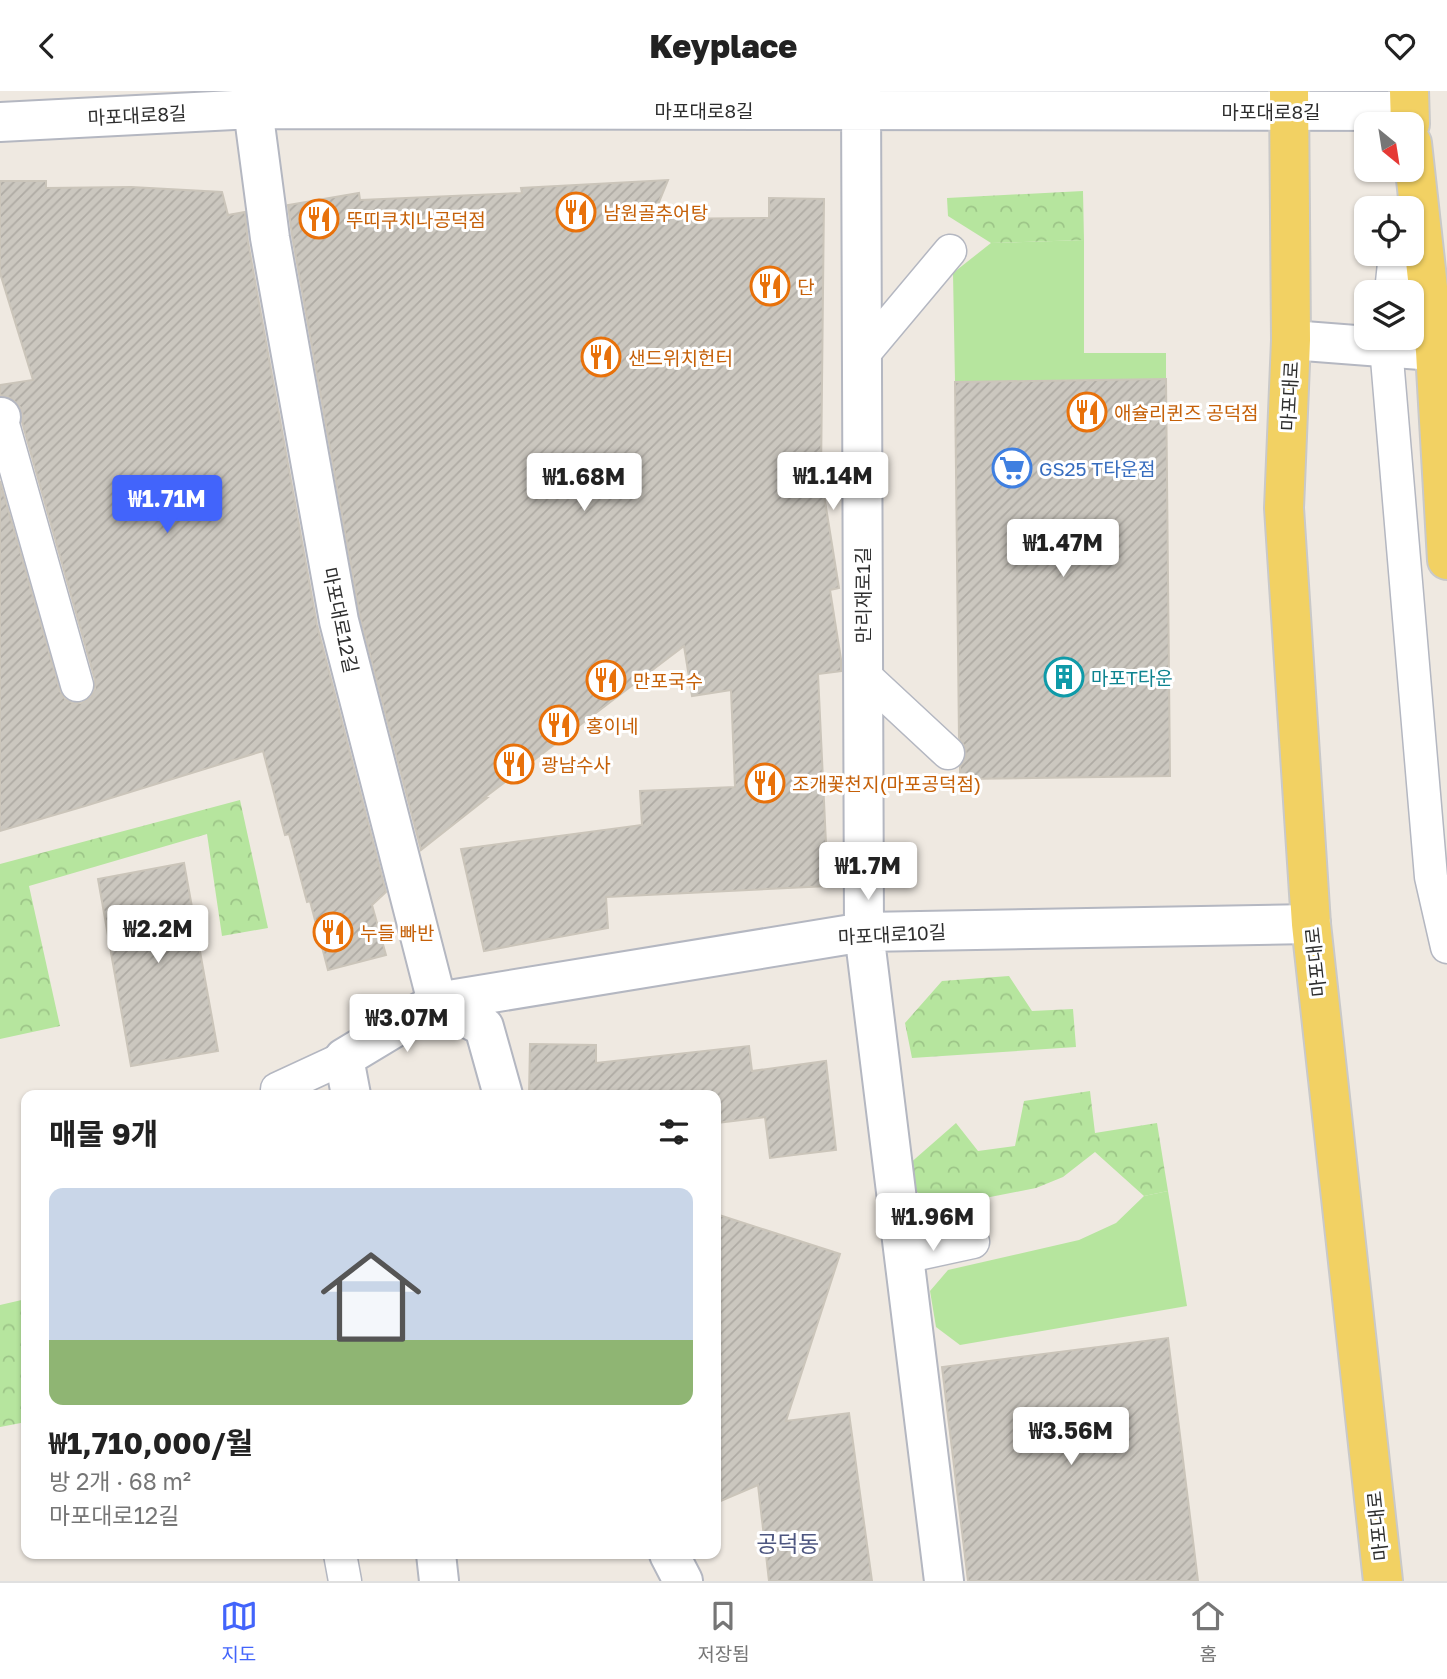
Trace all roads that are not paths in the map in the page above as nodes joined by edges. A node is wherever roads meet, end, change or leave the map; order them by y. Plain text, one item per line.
1 (861, 101) edge
2 (1289, 101) edge
3 (253, 109) junction
4 (1363, 112) edge
5 (0, 122) edge
6 (1418, 182) edge
7 (950, 251) dead end
8 (1291, 340) junction
9 (1354, 341) edge
10 (1387, 350) edge
11 (1441, 351) edge
12 (862, 356) junction
13 (1, 417) edge
14 (1447, 560) edge
15 (863, 674) junction
16 (78, 685) dead end
17 (948, 753) dead end
18 (1311, 924) junction
19 (864, 932) junction
20 (1447, 947) edge
21 (437, 1002) junction
22 (344, 1058) junction
23 (277, 1090) edge
24 (350, 1090) edge
25 (502, 1090) edge
26 (973, 1242) dead end
27 (904, 1257) junction
28 (341, 1559) edge
29 (437, 1559) edge
30 (672, 1559) edge
31 (345, 1581) edge
32 (439, 1581) edge
33 (683, 1581) edge
34 (944, 1581) edge
35 (1383, 1581) edge

1 - 2 street, 마포대로8길
1 - 3 street, 마포대로8길
1 - 12 street, 만리재로1길
2 - 4 street, 마포대로8길
2 - 8 main road, 마포대로
3 - 5 street, 마포대로8길
3 - 21 street, 마포대로12길
6 - 11 main road
7 - 12 lane
8 - 9 street, 마포대로
8 - 18 main road, 마포대로
10 - 20 lane
11 - 14 main road
12 - 15 street, 만리재로1길
13 - 16 lane
15 - 17 lane
15 - 19 street, 만리재로1길
18 - 19 street, 마포대로10길
18 - 35 main road, 마포대로
19 - 21 street, 마포대로10길
19 - 27 street, 만리재로1길
21 - 22 street
21 - 25 street
22 - 23 lane
22 - 24 street
26 - 27 lane
27 - 34 street, 만리재로1길
28 - 31 lane
29 - 32 street
30 - 33 street

